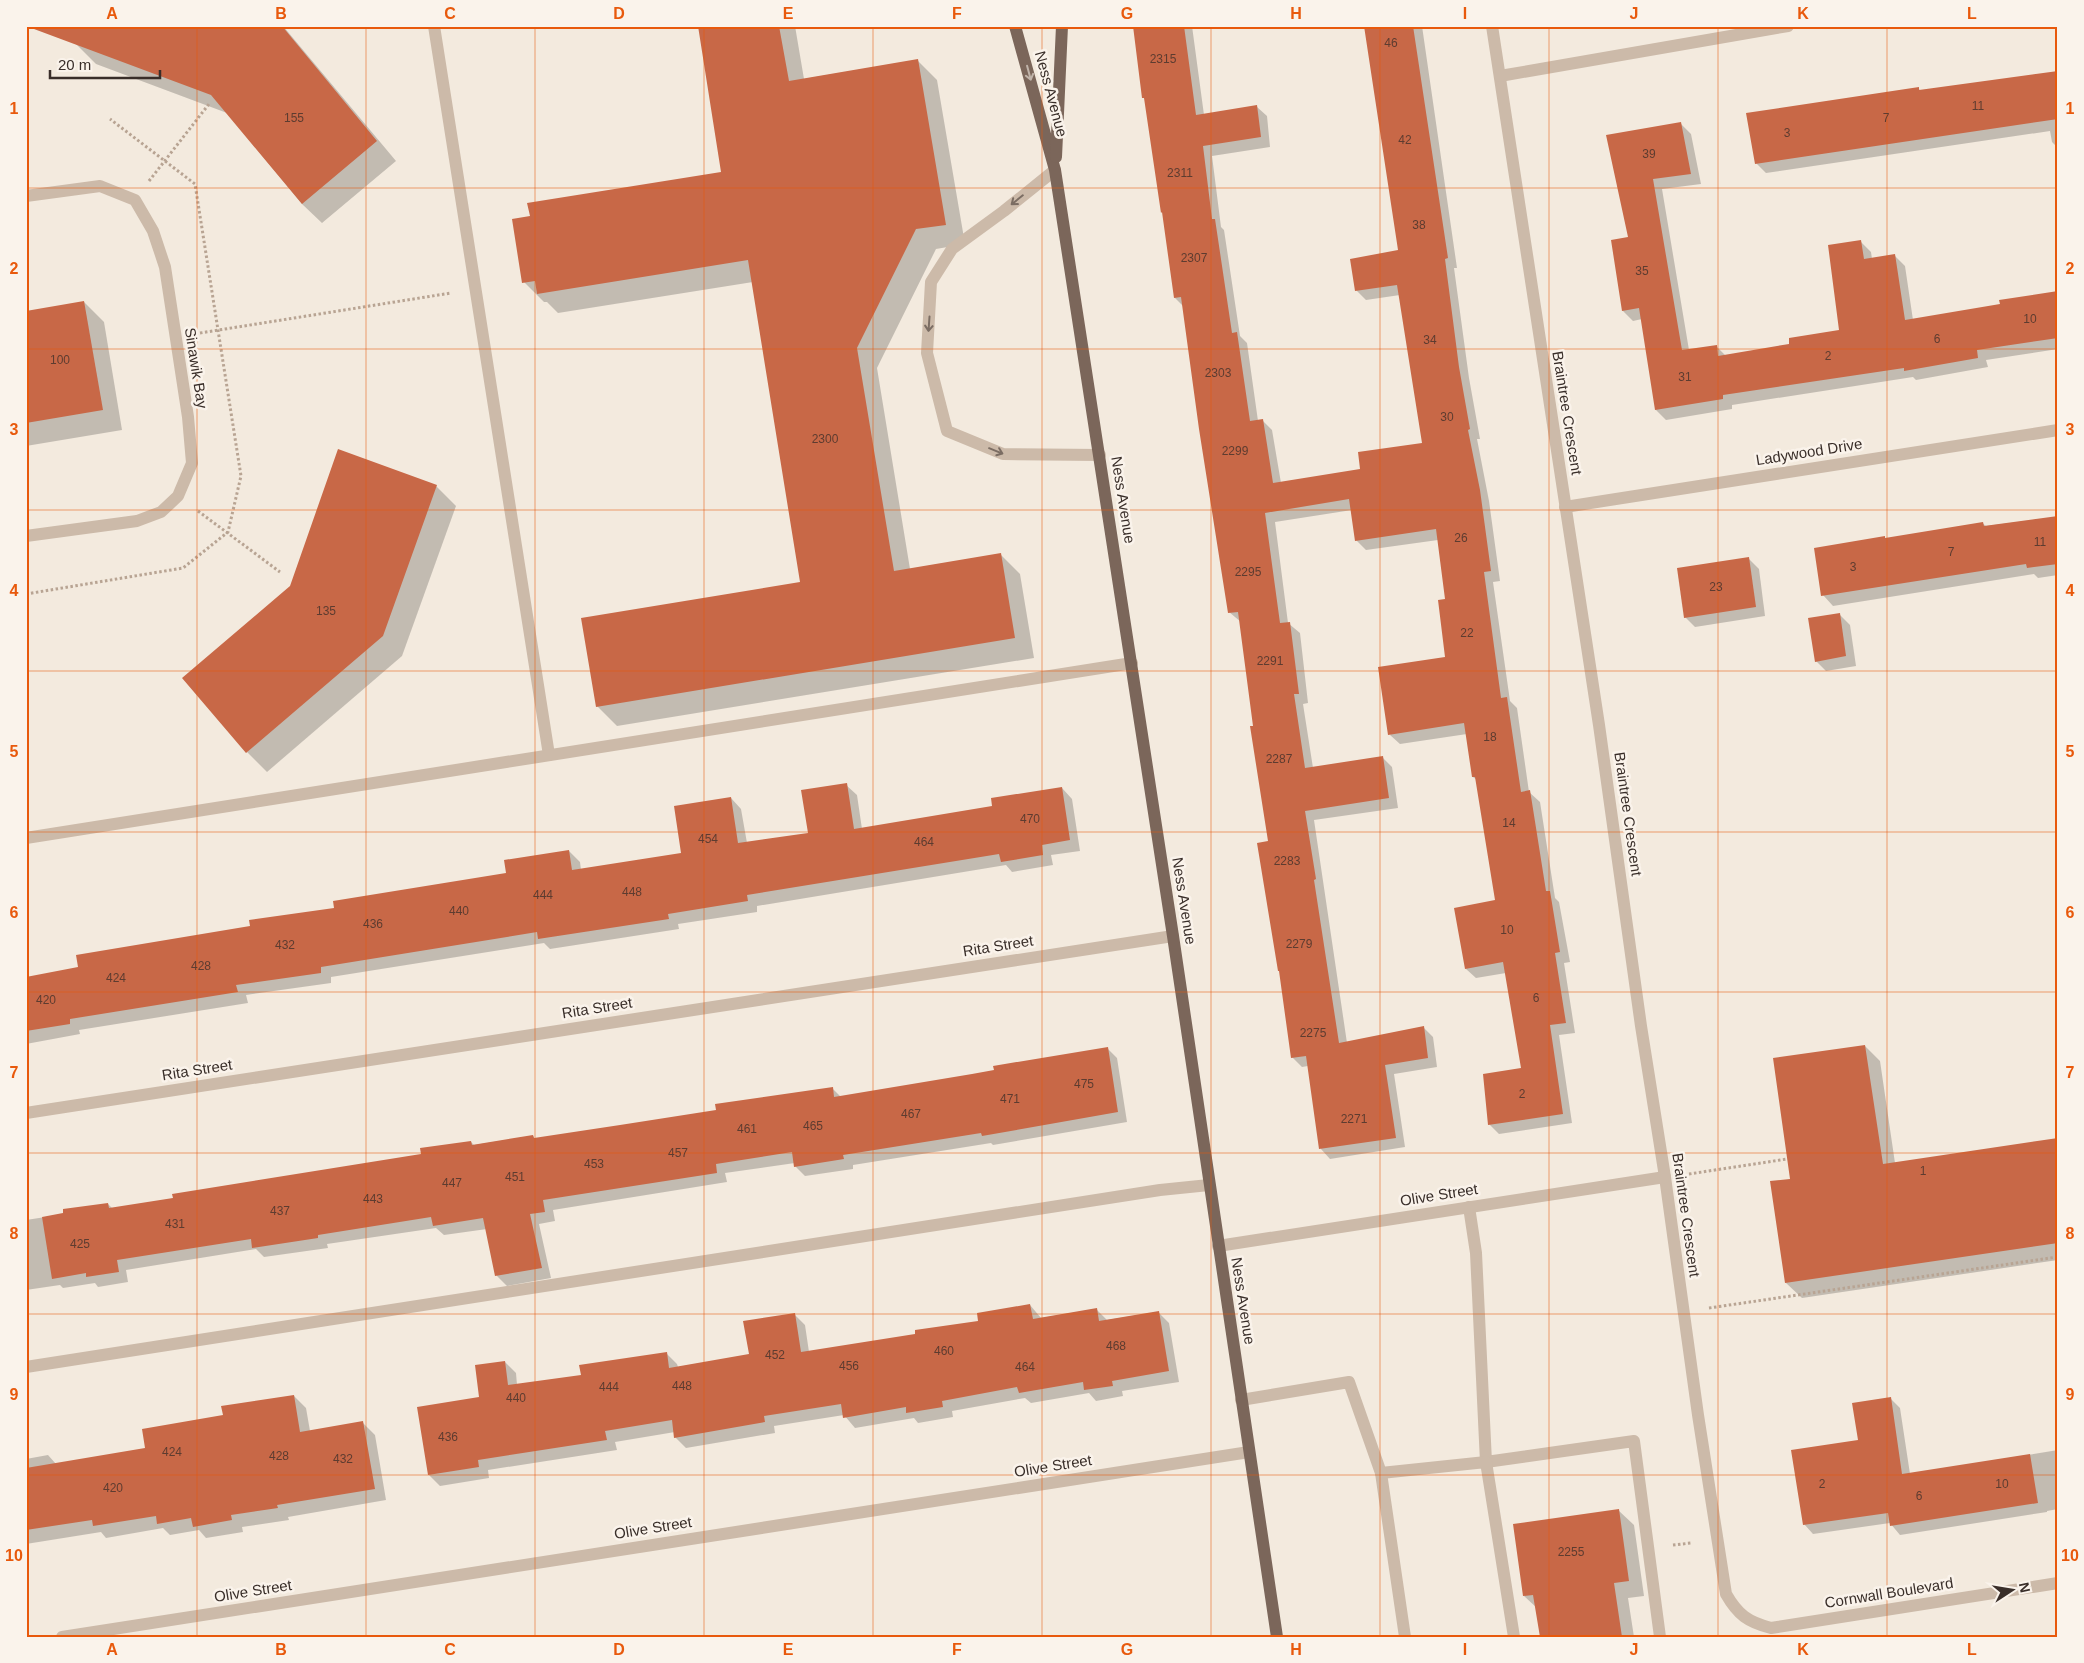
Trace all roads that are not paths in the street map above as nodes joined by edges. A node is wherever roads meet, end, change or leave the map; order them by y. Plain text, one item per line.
1 (434, 26) edge
2 (1016, 26) edge
3 (1062, 26) edge
4 (1492, 26) edge
5 (1788, 26) edge
6 (1500, 76) junction
7 (1055, 170) junction
8 (26, 196) edge
9 (2058, 430) edge
10 (1100, 456) junction
11 (1565, 507) junction
12 (26, 536) edge
13 (1132, 663) junction
14 (549, 755) junction
15 (26, 838) edge
16 (1173, 936) junction
17 (26, 1113) edge
18 (1665, 1177) junction
19 (1209, 1185) junction
20 (1469, 1207) junction
21 (1218, 1246) junction
22 (26, 1367) edge
23 (1241, 1400) junction
24 (1249, 1452) junction
25 (1486, 1462) junction
26 (1381, 1473) junction
27 (2058, 1583) edge
28 (1732, 1605) joint
29 (62, 1637) edge
30 (1277, 1637) edge
31 (1405, 1637) edge
32 (1514, 1637) edge
33 (1660, 1637) edge

1 - 14 street
2 -> 7 main road, Ness Avenue
3 - 7 main road, Ness Avenue
4 - 6 street, Braintree Crescent
5 - 6 street
6 - 11 street, Braintree Crescent
7 - 10 main road, Ness Avenue
7 -> 10 street
8 - 12 street, Sinawik Bay
9 - 11 street, Ladywood Drive
10 - 13 main road, Ness Avenue
11 - 18 street, Braintree Crescent
13 - 14 street
13 - 16 main road, Ness Avenue
14 - 15 street
16 - 17 street, Rita Street
16 - 19 main road, Ness Avenue
18 - 20 street, Olive Street
18 - 28 street, Braintree Crescent
19 - 21 main road, Ness Avenue
19 - 22 street
20 - 21 street, Olive Street
20 - 25 street
21 - 23 main road, Ness Avenue
23 - 24 main road, Ness Avenue
23 - 26 street
24 - 29 street, Olive Street
24 - 30 main road, Ness Avenue
25 - 26 street
25 - 32 street
25 - 33 street
26 - 31 street
27 - 28 street, Cornwall Boulevard

